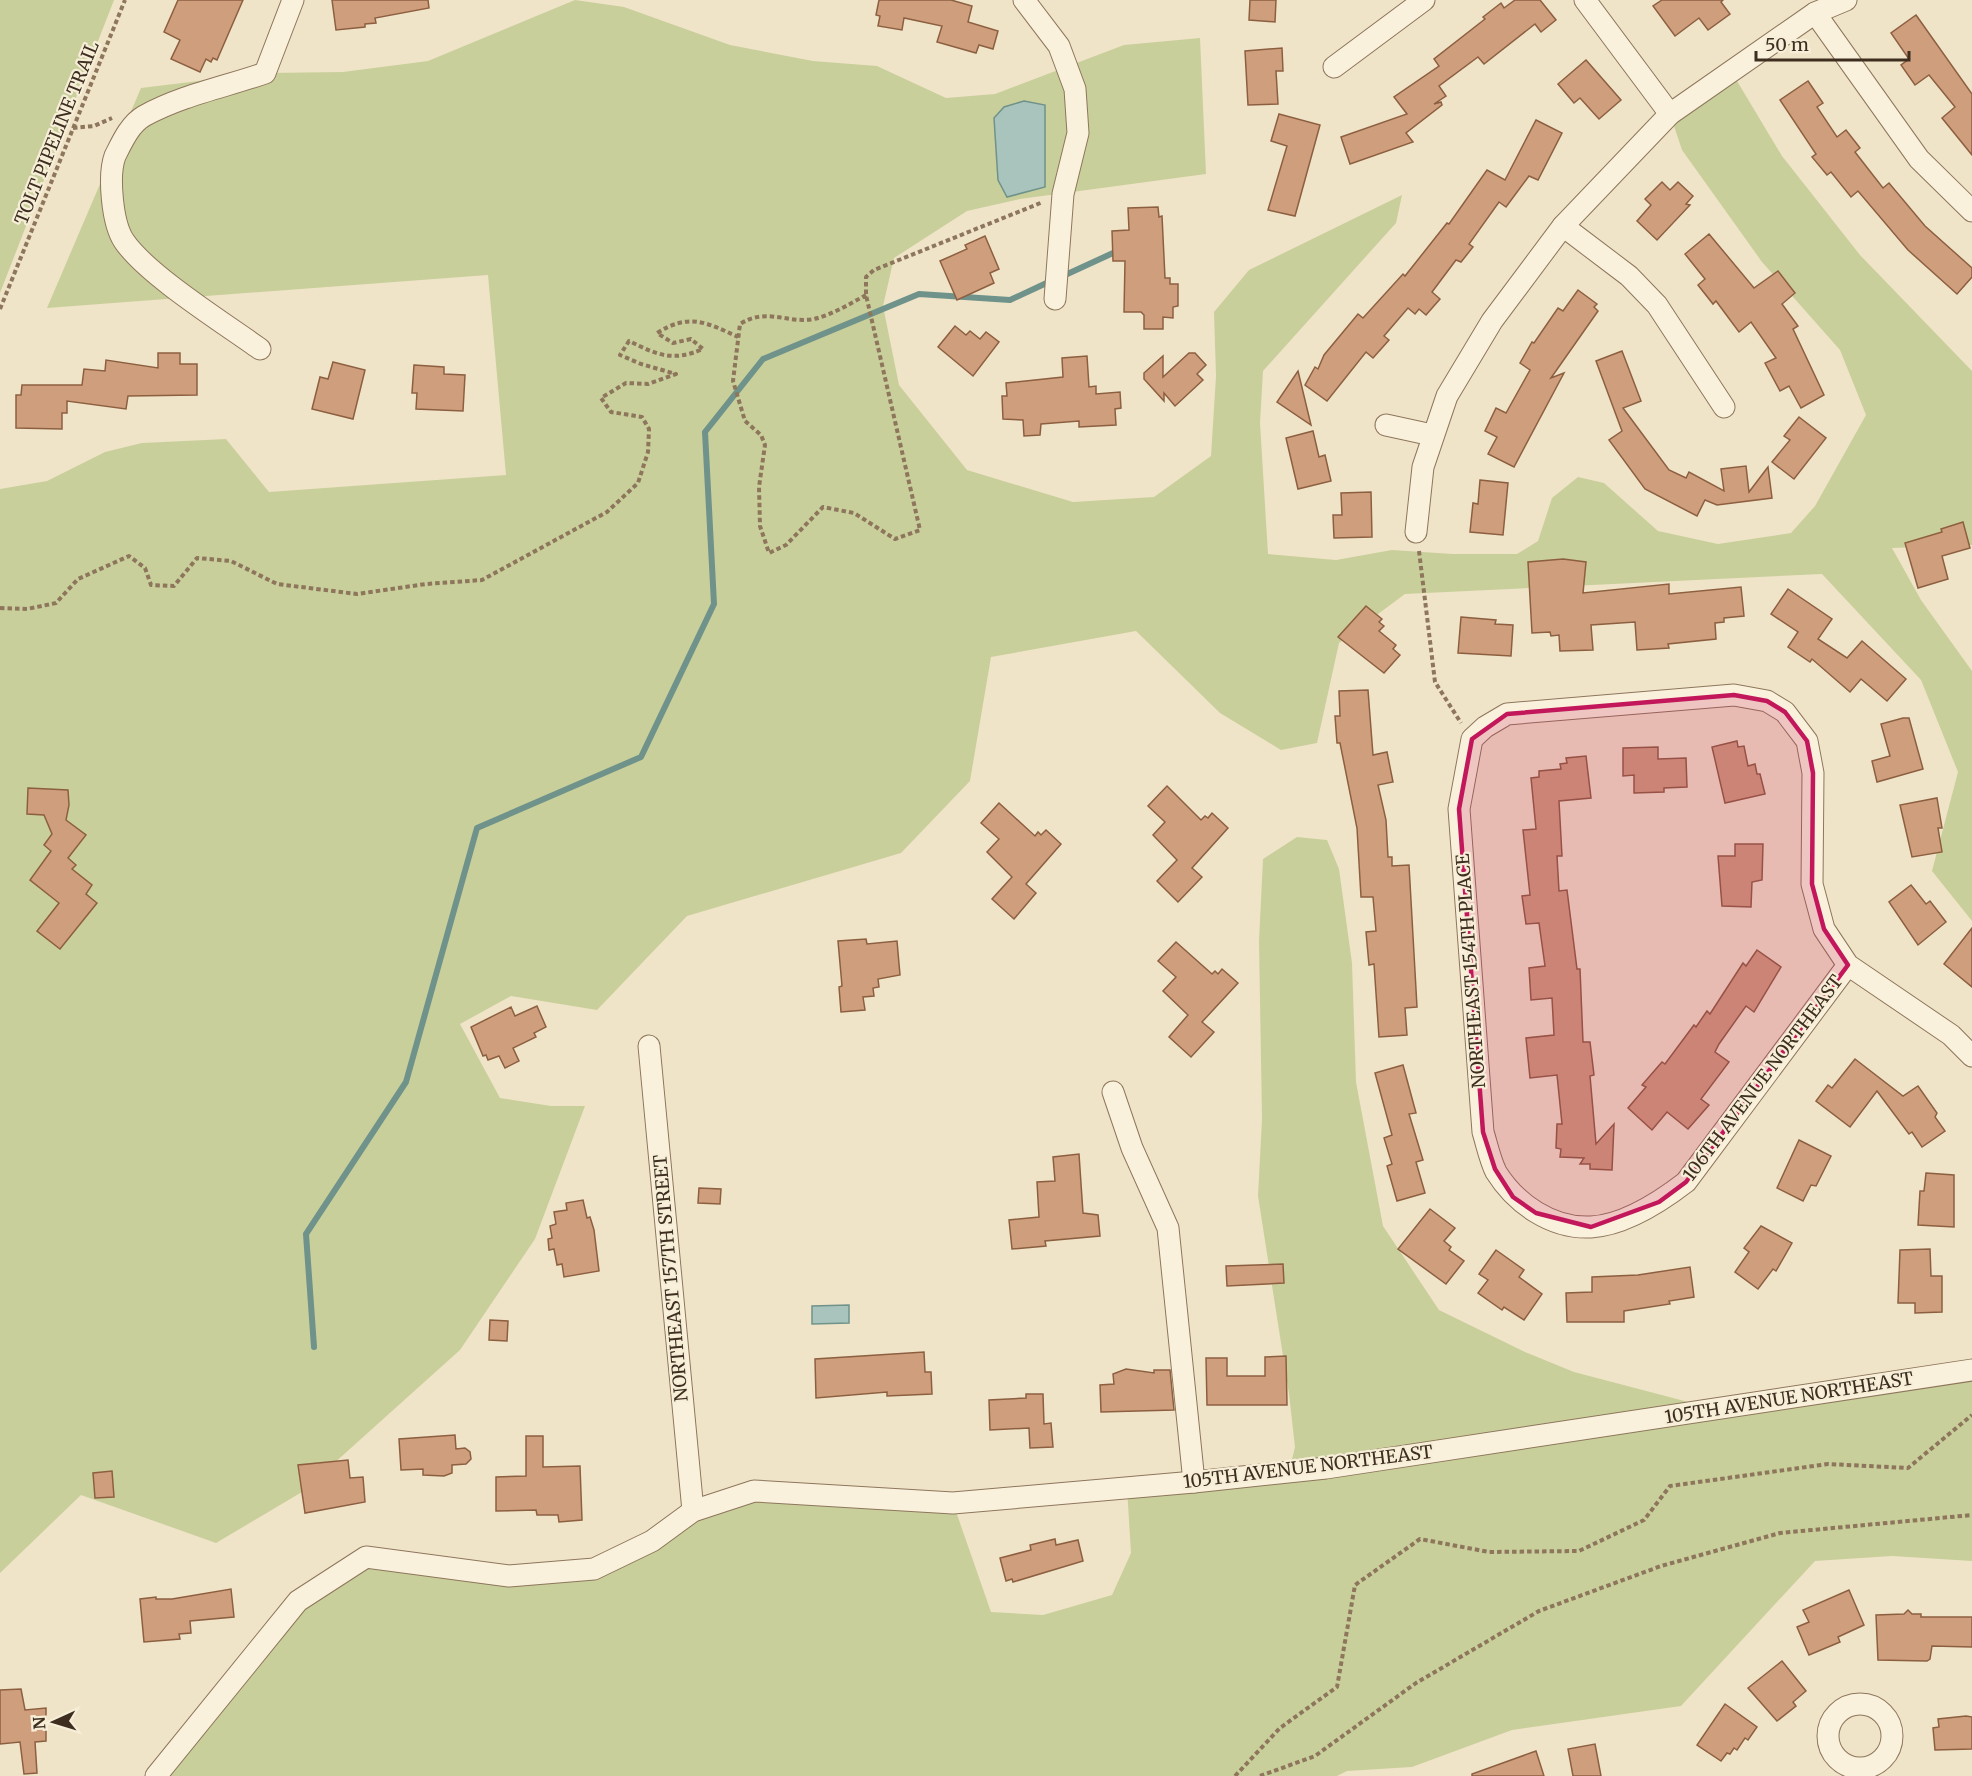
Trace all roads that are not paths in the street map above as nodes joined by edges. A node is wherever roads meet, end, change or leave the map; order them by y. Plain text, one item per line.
1 (293, 0) edge
2 (1024, 0) edge
3 (1424, 0) edge
4 (1585, 0) edge
5 (1846, 0) edge
6 (1815, 13) junction
7 (1334, 67) dead end
8 (1670, 114) junction
9 (1972, 211) edge
10 (1563, 226) junction
11 (1055, 299) dead end
12 (260, 349) dead end
13 (1724, 407) dead end
14 (1386, 424) dead end
15 (1432, 435) junction
16 (1416, 532) road end
17 (1848, 965) junction
18 (649, 1046) dead end
19 (1972, 1056) edge
20 (1113, 1092) dead end
21 (1513, 1197) joint
22 (1972, 1370) edge
23 (1194, 1482) junction
24 (693, 1511) junction
25 (156, 1776) edge

1 - 12 street
2 - 11 street
3 - 7 street
4 - 8 street
5 - 6 street
6 - 8 street
6 - 9 street
8 - 10 street
10 - 13 street
10 - 15 street
14 - 15 street
15 - 16 street
17 - 19 street
17 - 21 street, 106TH AVENUE NORTHEAST
17 - 21 street, NORTHEAST 154TH PLACE
18 - 24 street, NORTHEAST 157TH STREET
20 - 23 street
22 - 23 street, 105TH AVENUE NORTHEAST
23 - 24 street, 105TH AVENUE NORTHEAST
24 - 25 street, 105TH AVENUE NORTHEAST

